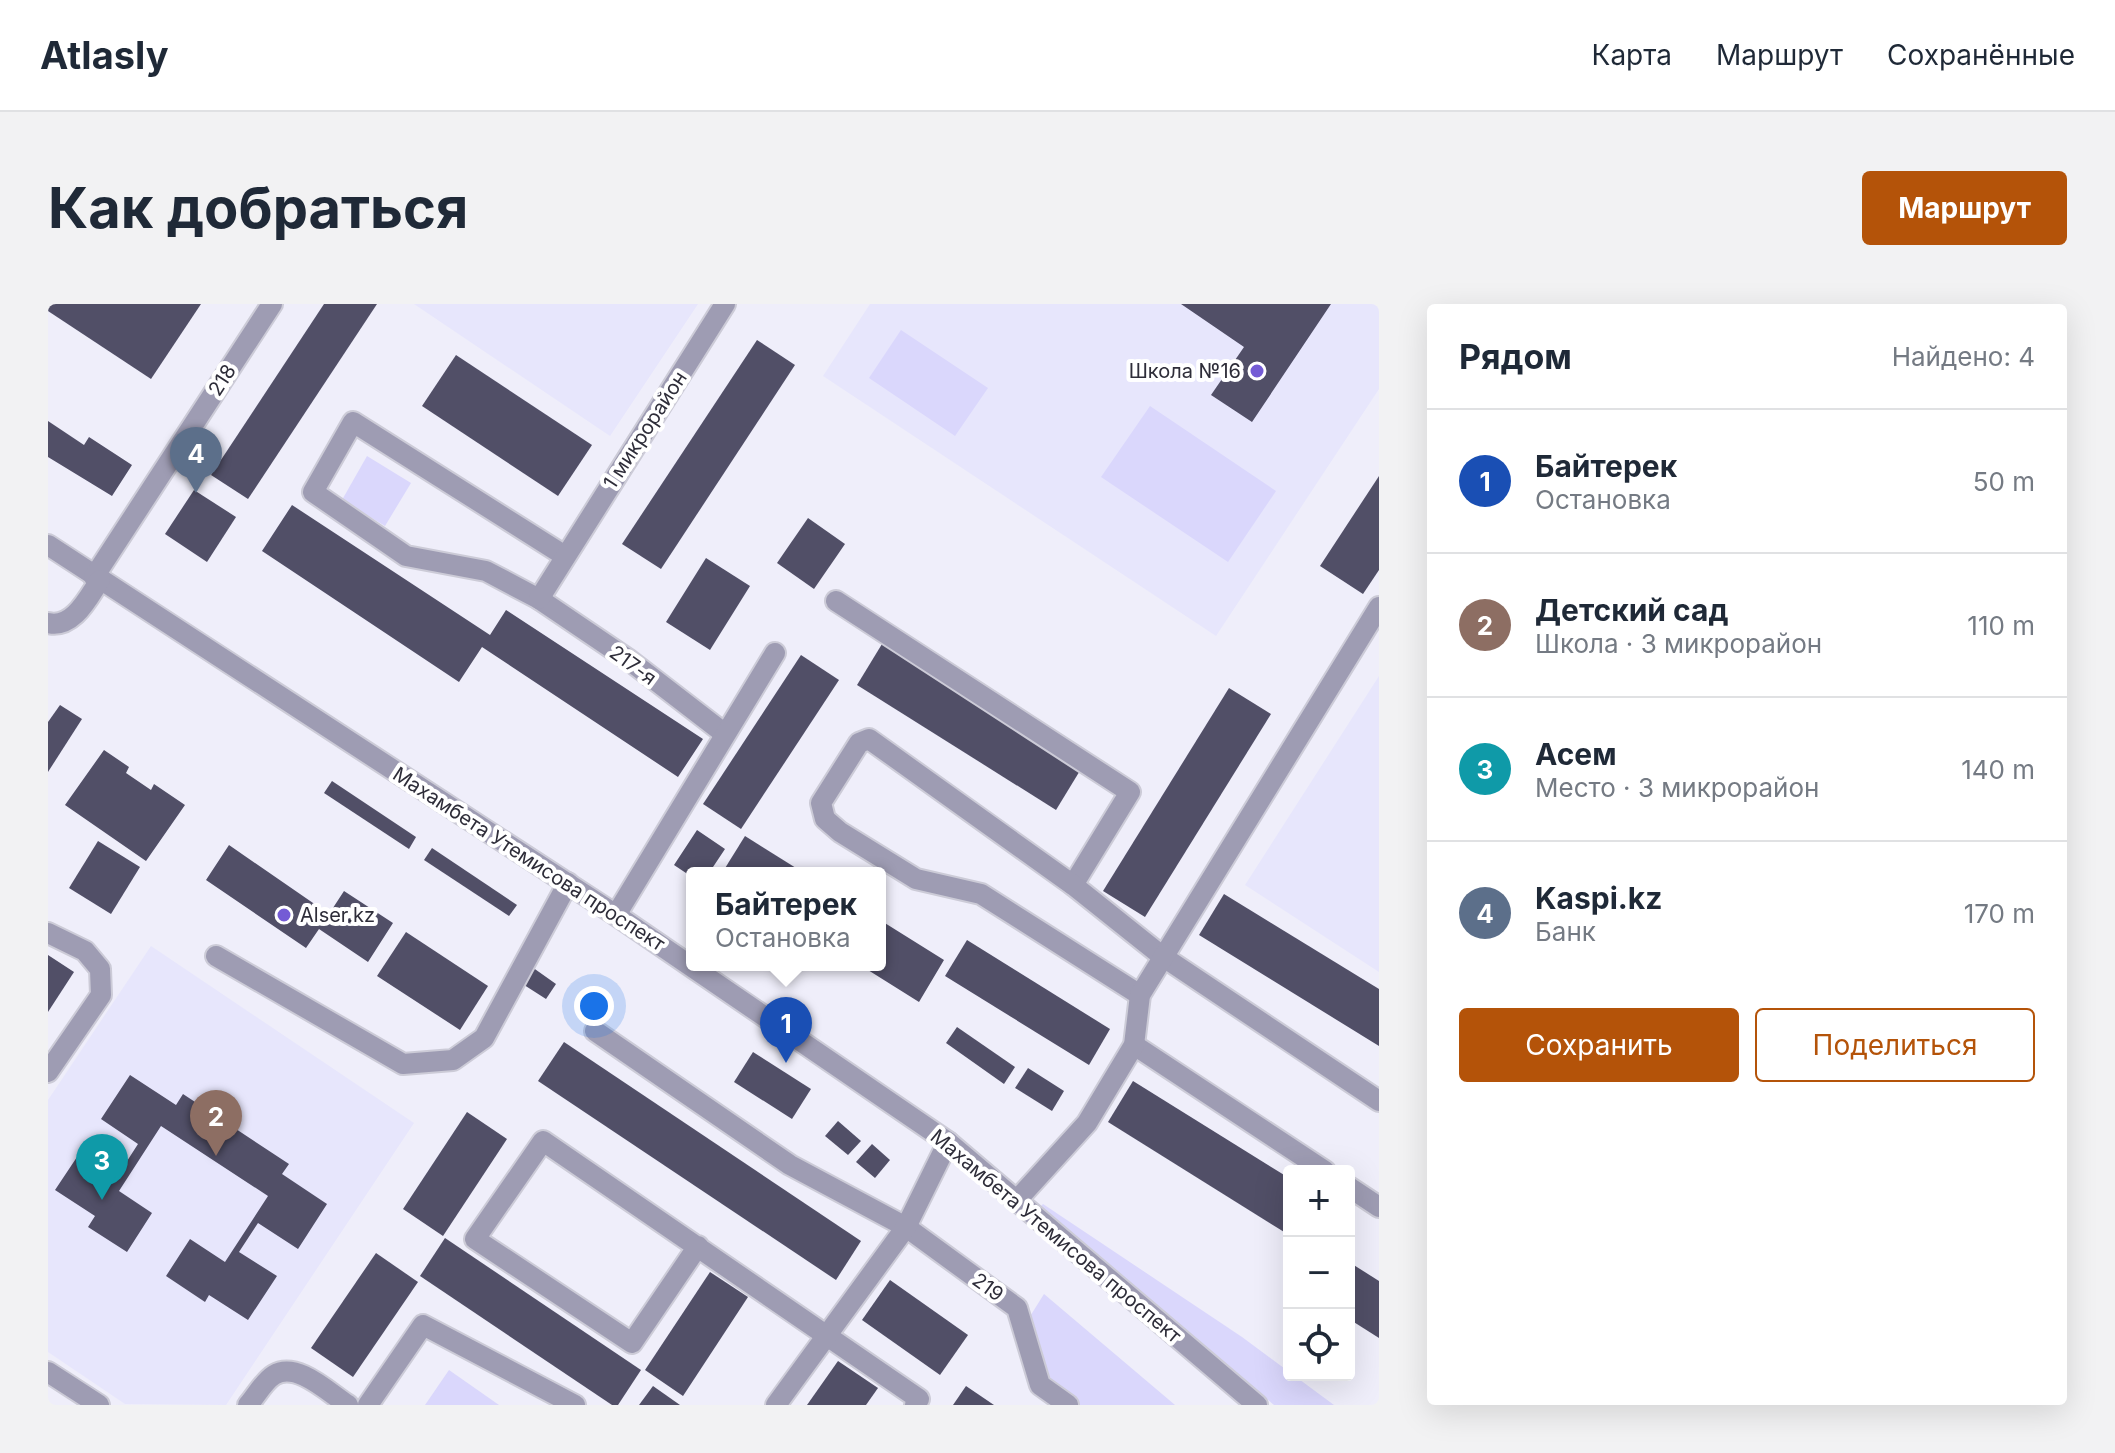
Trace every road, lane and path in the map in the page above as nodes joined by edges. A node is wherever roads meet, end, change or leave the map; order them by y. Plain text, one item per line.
1 (272, 304) edge
2 (725, 304) edge
3 (48, 545) edge
4 (565, 556) junction
5 (97, 578) junction
6 (539, 599) junction
7 (836, 601) dead end
8 (1379, 607) edge
9 (48, 623) edge
10 (775, 653) dead end
11 (725, 734) junction
12 (568, 883) junction
13 (1073, 885) junction
14 (616, 915) junction
15 (48, 933) edge
16 (216, 956) dead end
17 (1162, 956) junction
18 (686, 963) edge
19 (698, 971) edge
20 (1140, 995) junction
21 (595, 1031) dead end
22 (1134, 1045) junction
23 (48, 1072) edge
24 (1379, 1101) edge
25 (948, 1142) junction
26 (1316, 1165) edge
27 (1355, 1191) edge
28 (1017, 1200) junction
29 (1379, 1207) edge
30 (906, 1227) junction
31 (698, 1246) junction
32 (827, 1334) junction
33 (48, 1372) edge
34 (74, 1398) edge
35 (99, 1405) edge
36 (248, 1405) edge
37 (348, 1405) edge
38 (368, 1405) edge
39 (575, 1405) edge
40 (776, 1405) edge
41 (915, 1405) edge
42 (1068, 1405) edge
43 (1257, 1405) edge

1 - 5 street, 218
2 - 4 street, 1 микрорайон
3 - 5 street, Махамбета Утемисова проспект
4 - 6 street, 1 микрорайон
4 - 6 street, 217-я
5 - 9 street, 218
5 - 12 street, Махамбета Утемисова проспект
6 - 11 street, 217-я
7 - 13 street
8 - 17 street
10 - 11 street
11 - 14 street
12 - 14 street, Махамбета Утемисова проспект
12 - 16 street
13 - 17 street
13 - 20 street
14 - 18 street, Махамбета Утемисова проспект
15 - 23 street
17 - 20 street
17 - 24 street
19 - 25 street, Махамбета Утемисова проспект
20 - 22 street
21 - 30 street, 219
22 - 26 street
22 - 28 street
25 - 28 street, Махамбета Утемисова проспект
25 - 30 street
27 - 29 street
28 - 43 street, Махамбета Утемисова проспект
30 - 32 street
30 - 42 street, 219
31 - 31 street
31 - 32 street
32 - 40 street
32 - 41 street
33 - 34 street
34 - 35 street
36 - 37 street
38 - 39 street

